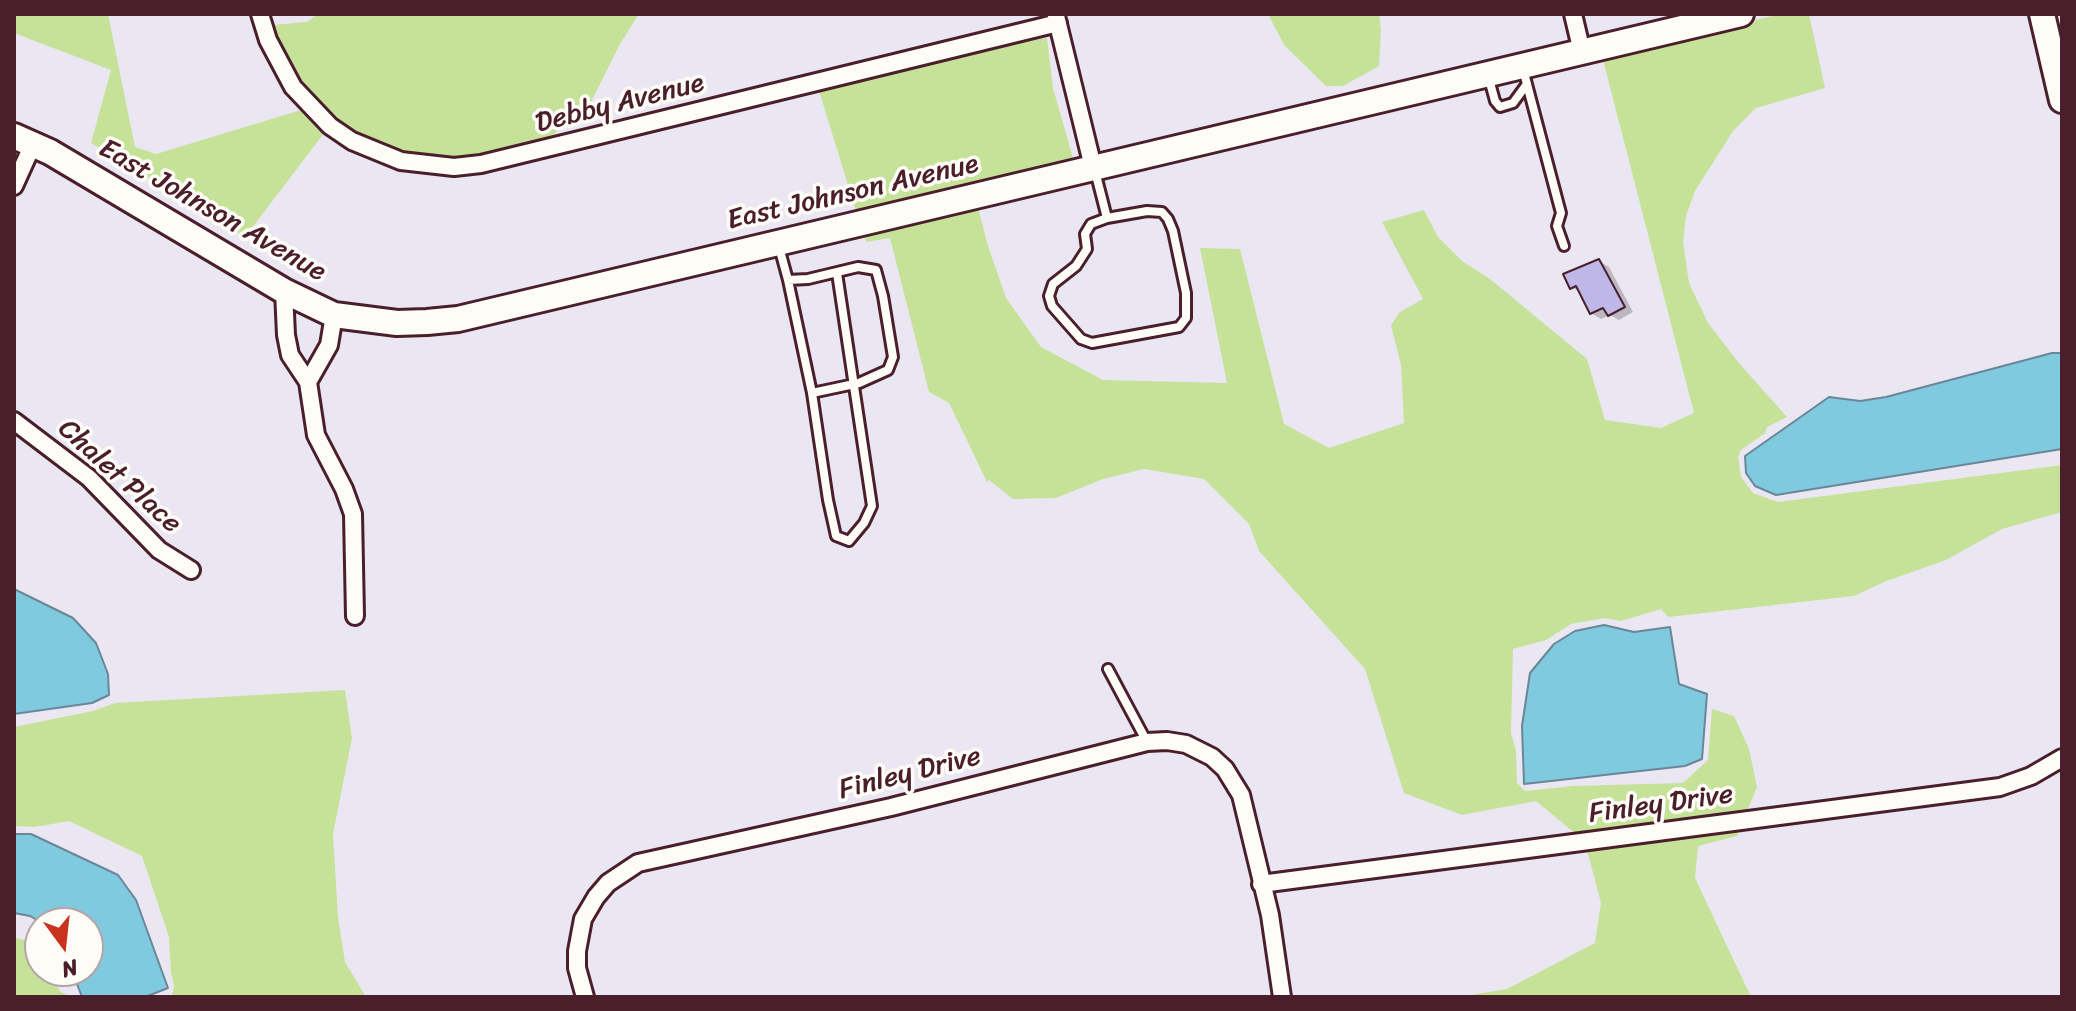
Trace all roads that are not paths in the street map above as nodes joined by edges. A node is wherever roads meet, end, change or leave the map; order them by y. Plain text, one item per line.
1 (260, 14) edge
2 (1573, 14) edge
3 (1741, 14) edge
4 (2042, 14) edge
5 (1056, 18) edge
6 (1582, 52) junction
7 (1488, 74) junction
8 (1524, 75) junction
9 (2062, 100) edge
10 (19, 140) edge
11 (1093, 167) junction
12 (14, 186) edge
13 (1107, 218) junction
14 (778, 242) junction
15 (1564, 246) dead end
16 (837, 273) junction
17 (788, 280) junction
18 (284, 291) junction
19 (334, 315) junction
20 (308, 382) junction
21 (853, 383) junction
22 (812, 393) junction
23 (14, 421) edge
24 (191, 570) dead end
25 (355, 616) dead end
26 (1108, 669) dead end
27 (1147, 742) junction
28 (2062, 758) edge
29 (1261, 884) junction
30 (585, 997) edge
31 (1282, 997) edge

1 - 5 street, Debby Avenue
2 - 6 street
3 - 6 main road, East Johnson Avenue
4 - 9 main road
5 - 11 street
6 - 8 main road, East Johnson Avenue
7 - 8 main road, East Johnson Avenue
7 - 8 lane
7 - 11 main road, East Johnson Avenue
8 - 15 lane
10 - 12 street
10 - 18 main road, East Johnson Avenue
11 - 13 lane
11 - 14 main road, East Johnson Avenue
13 - 13 lane
14 - 17 lane
14 - 19 main road, East Johnson Avenue
16 - 17 lane
16 - 21 lane
16 - 21 lane
17 - 22 lane
18 - 19 main road, East Johnson Avenue
18 - 20 street
19 - 20 street
20 - 25 street
21 - 22 lane
21 - 22 lane
23 - 24 street, Chalet Place
26 - 27 lane
27 - 29 street, Finley Drive
27 - 30 street, Finley Drive
28 - 29 street, Finley Drive
29 - 31 street, Finley Drive

